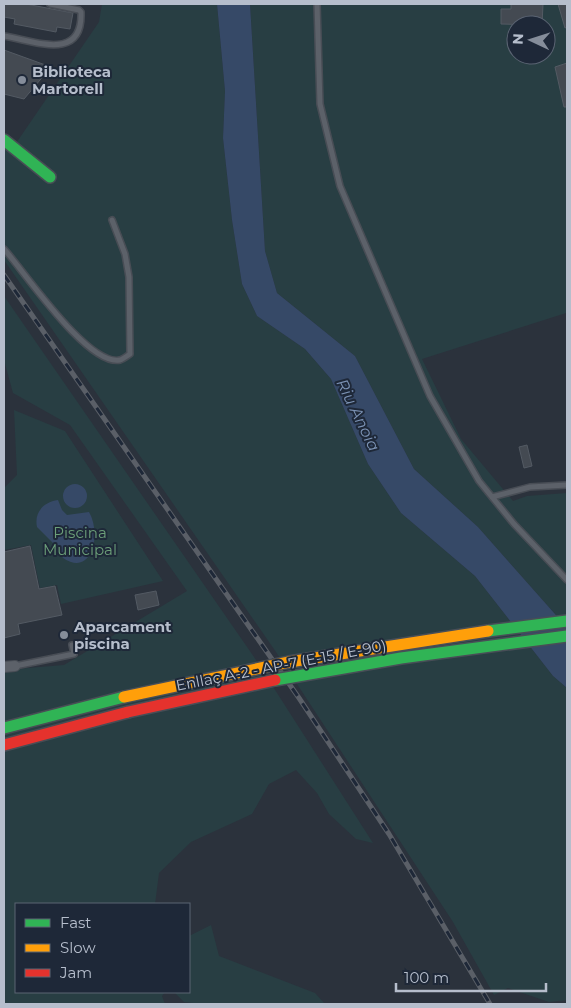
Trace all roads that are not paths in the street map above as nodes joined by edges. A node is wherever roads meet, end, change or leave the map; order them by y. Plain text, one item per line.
1 (50, 4) edge
2 (317, 4) edge
3 (4, 36) edge
4 (4, 140) edge
5 (50, 177) dead end
6 (112, 220) dead end
7 (4, 249) edge
8 (567, 485) edge
9 (492, 497) junction
10 (567, 580) edge
11 (567, 621) edge
12 (567, 636) edge
13 (72, 645) dead end
14 (15, 666) joint
15 (4, 667) edge
16 (4, 728) edge
17 (4, 745) edge

1 - 3 lane
2 - 9 lane
4 - 5 main road
6 - 7 lane
8 - 9 lane
9 - 10 lane
11 - 16 main road, Enllaç A-2 - AP-7 (E-15 / E-90), bridge
12 - 17 main road, Enllaç A-2 - AP-7 (E-15 / E-90), bridge
13 - 14 lane
14 - 15 street

